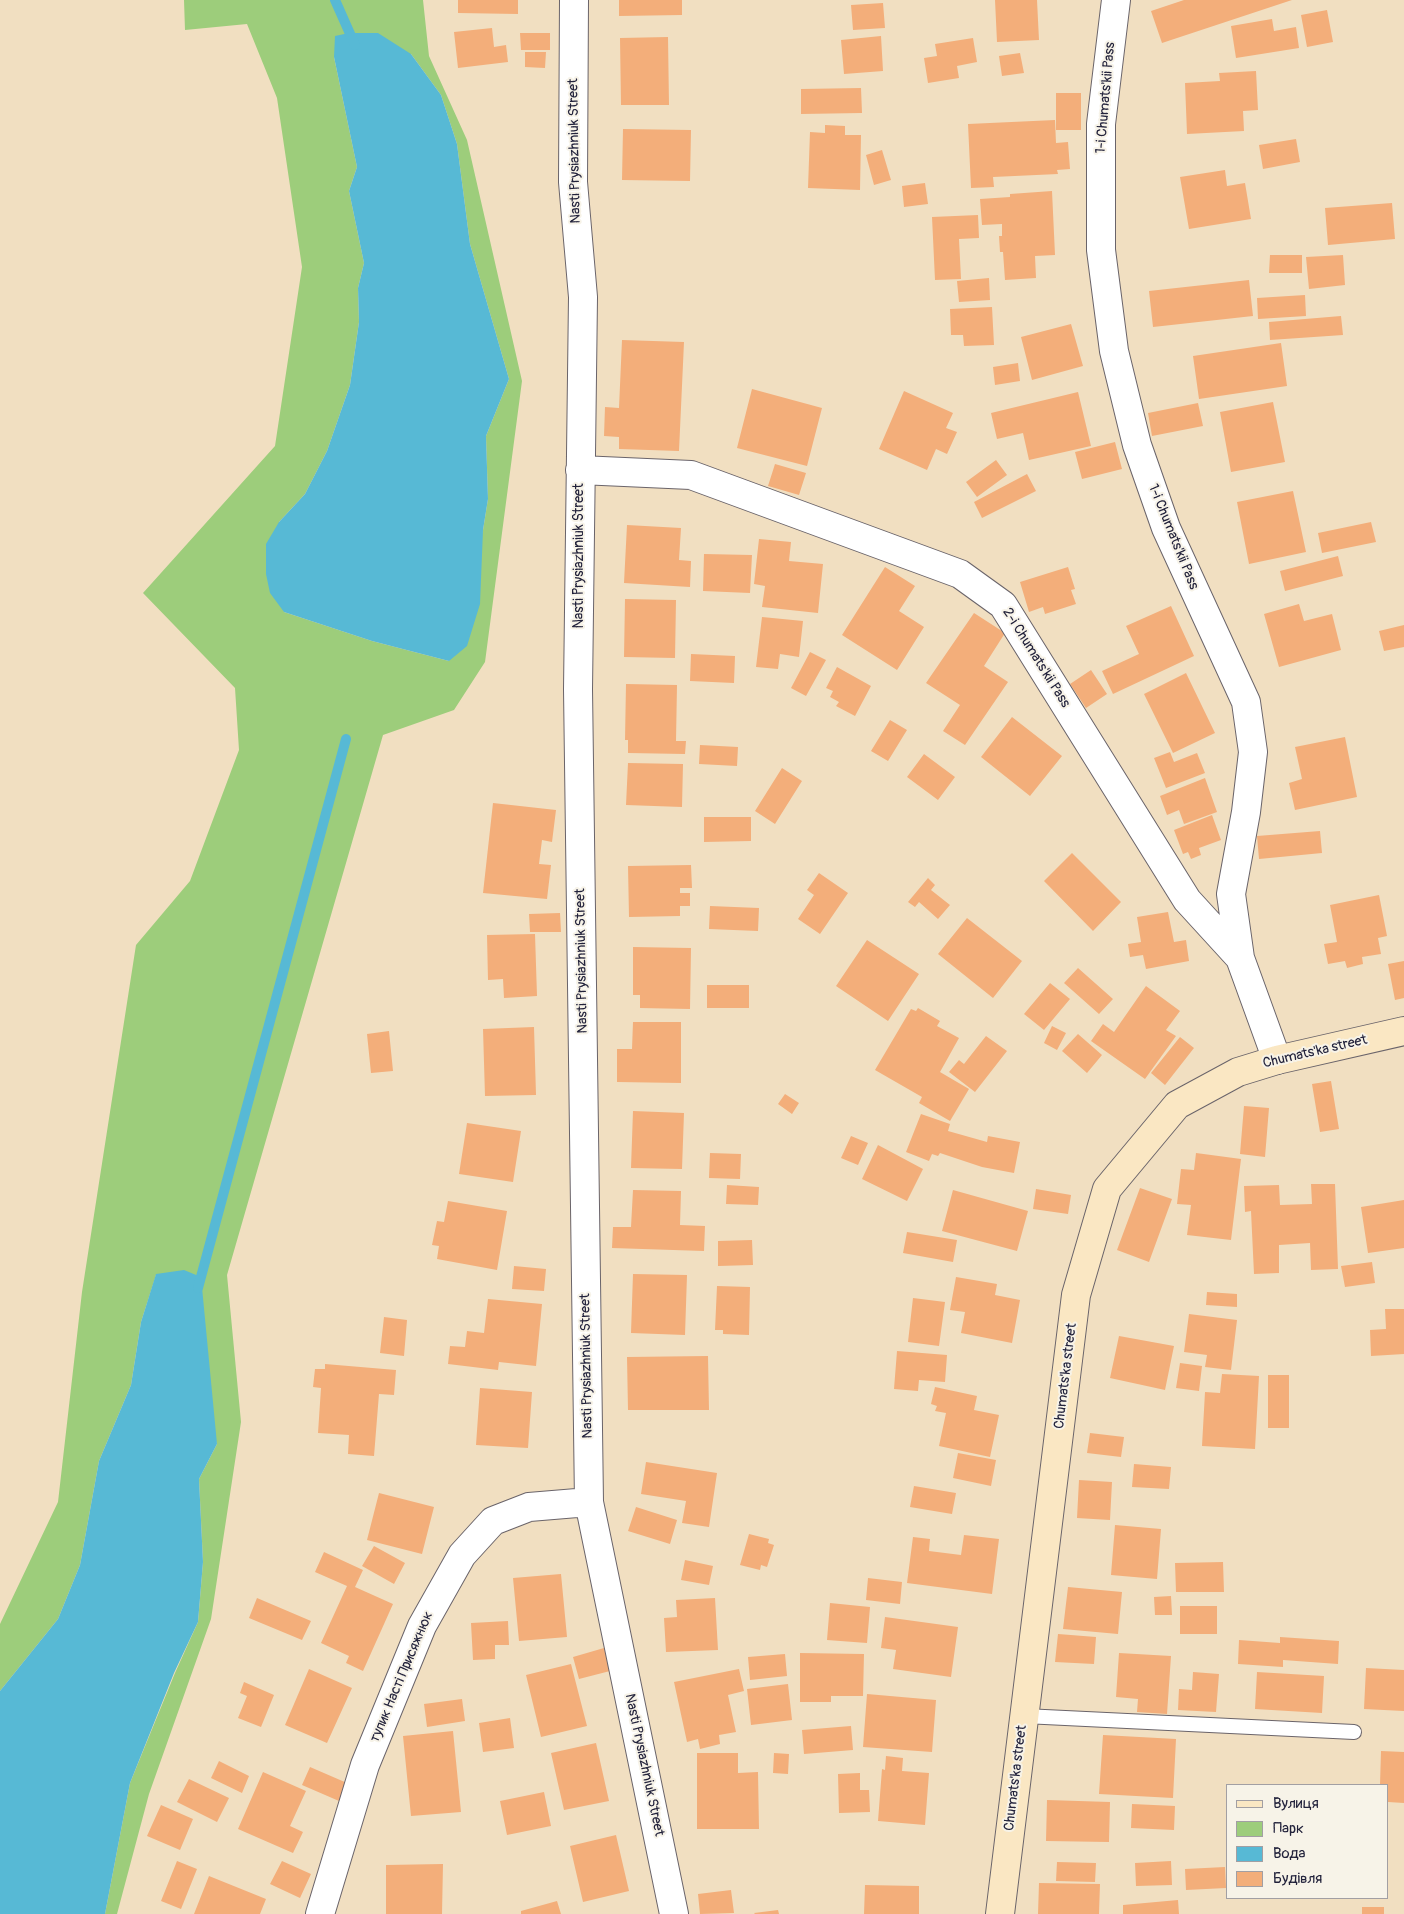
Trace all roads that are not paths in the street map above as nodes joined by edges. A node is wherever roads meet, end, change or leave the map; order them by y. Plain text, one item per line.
1 (574, 0) edge
2 (1116, 0) edge
3 (580, 470) junction
4 (1240, 958) junction
5 (1404, 1031) edge
6 (1277, 1060) junction
7 (589, 1502) junction
8 (1024, 1716) junction
9 (1354, 1732) dead end
10 (320, 1914) edge
11 (674, 1914) edge
12 (1000, 1914) edge

1 - 3 street, Nasti Prysiazhniuk Street
2 - 4 street, 1-i Chumats'kii Pass
3 - 4 street, 2-i Chumats'kii Pass
3 - 7 street, Nasti Prysiazhniuk Street
4 - 6 street, 1-i Chumats'kii Pass
5 - 6 street, Chumats'ka street
6 - 8 street, Chumats'ka street
7 - 10 street, тупик Насті Присяжнюк
7 - 11 street, Nasti Prysiazhniuk Street
8 - 9 lane
8 - 12 street, Chumats'ka street

